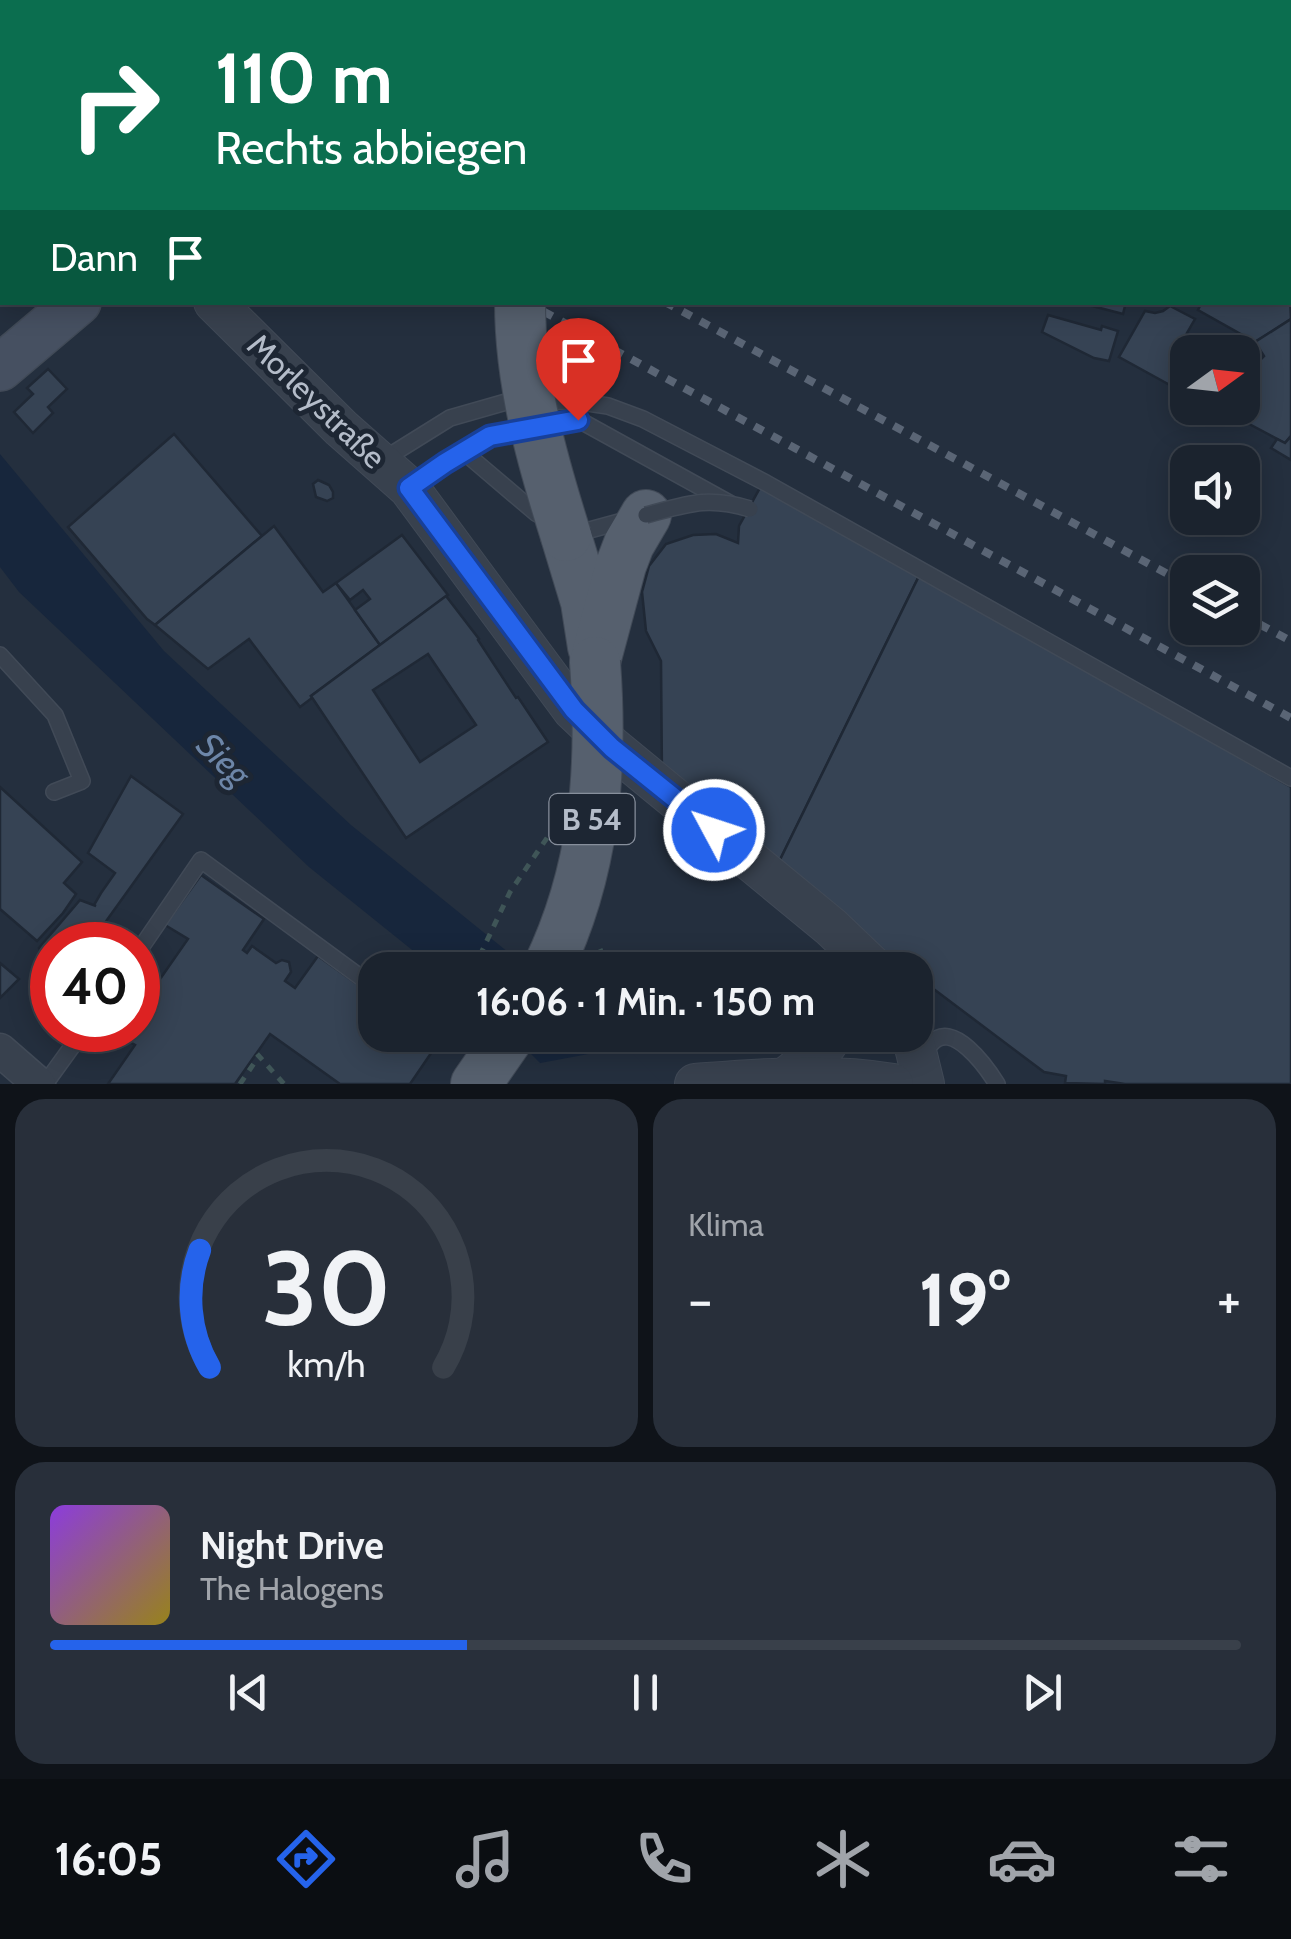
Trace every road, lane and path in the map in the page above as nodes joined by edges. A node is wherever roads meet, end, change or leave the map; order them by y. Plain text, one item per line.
1 (74, 305) edge
2 (217, 305) edge
3 (520, 305) edge
4 (0, 368) edge
5 (464, 452) junction
6 (394, 475) junction
7 (755, 501) junction
8 (646, 515) junction
9 (551, 525) junction
10 (0, 655) edge
11 (595, 662) junction
12 (1291, 778) edge
13 (54, 792) dead end
14 (510, 892) dead end
15 (159, 922) edge
16 (831, 927) junction
17 (482, 952) edge
18 (553, 952) edge
19 (839, 952) edge
20 (857, 952) edge
21 (358, 976) edge
22 (0, 1050) edge
23 (67, 1052) edge
24 (817, 1052) edge
25 (917, 1052) edge
26 (788, 1076) junction
27 (42, 1084) edge
28 (240, 1084) edge
29 (284, 1084) edge
30 (695, 1084) edge
31 (893, 1084) edge
32 (925, 1084) edge
33 (997, 1084) edge

1 - 4 main road
2 - 6 street, Morleystraße
3 - 9 main road, B 54, bridge
5 - 6 lane
5 - 7 lane
5 - 9 lane
6 - 7 lane
6 - 16 street, Morleystraße
7 - 8 lane, bridge
7 - 12 lane
8 - 9 lane
8 - 11 main road
9 - 11 main road, B 54
10 - 13 lane
11 - 18 main road, B 54, bridge
14 - 17 path
15 - 21 lane
16 - 19 street
16 - 20 street, Morleystraße
22 - 27 street
23 - 27 lane
24 - 26 street
25 - 32 street
26 - 30 street
26 - 31 street
28 - 29 path
32 - 33 lane

